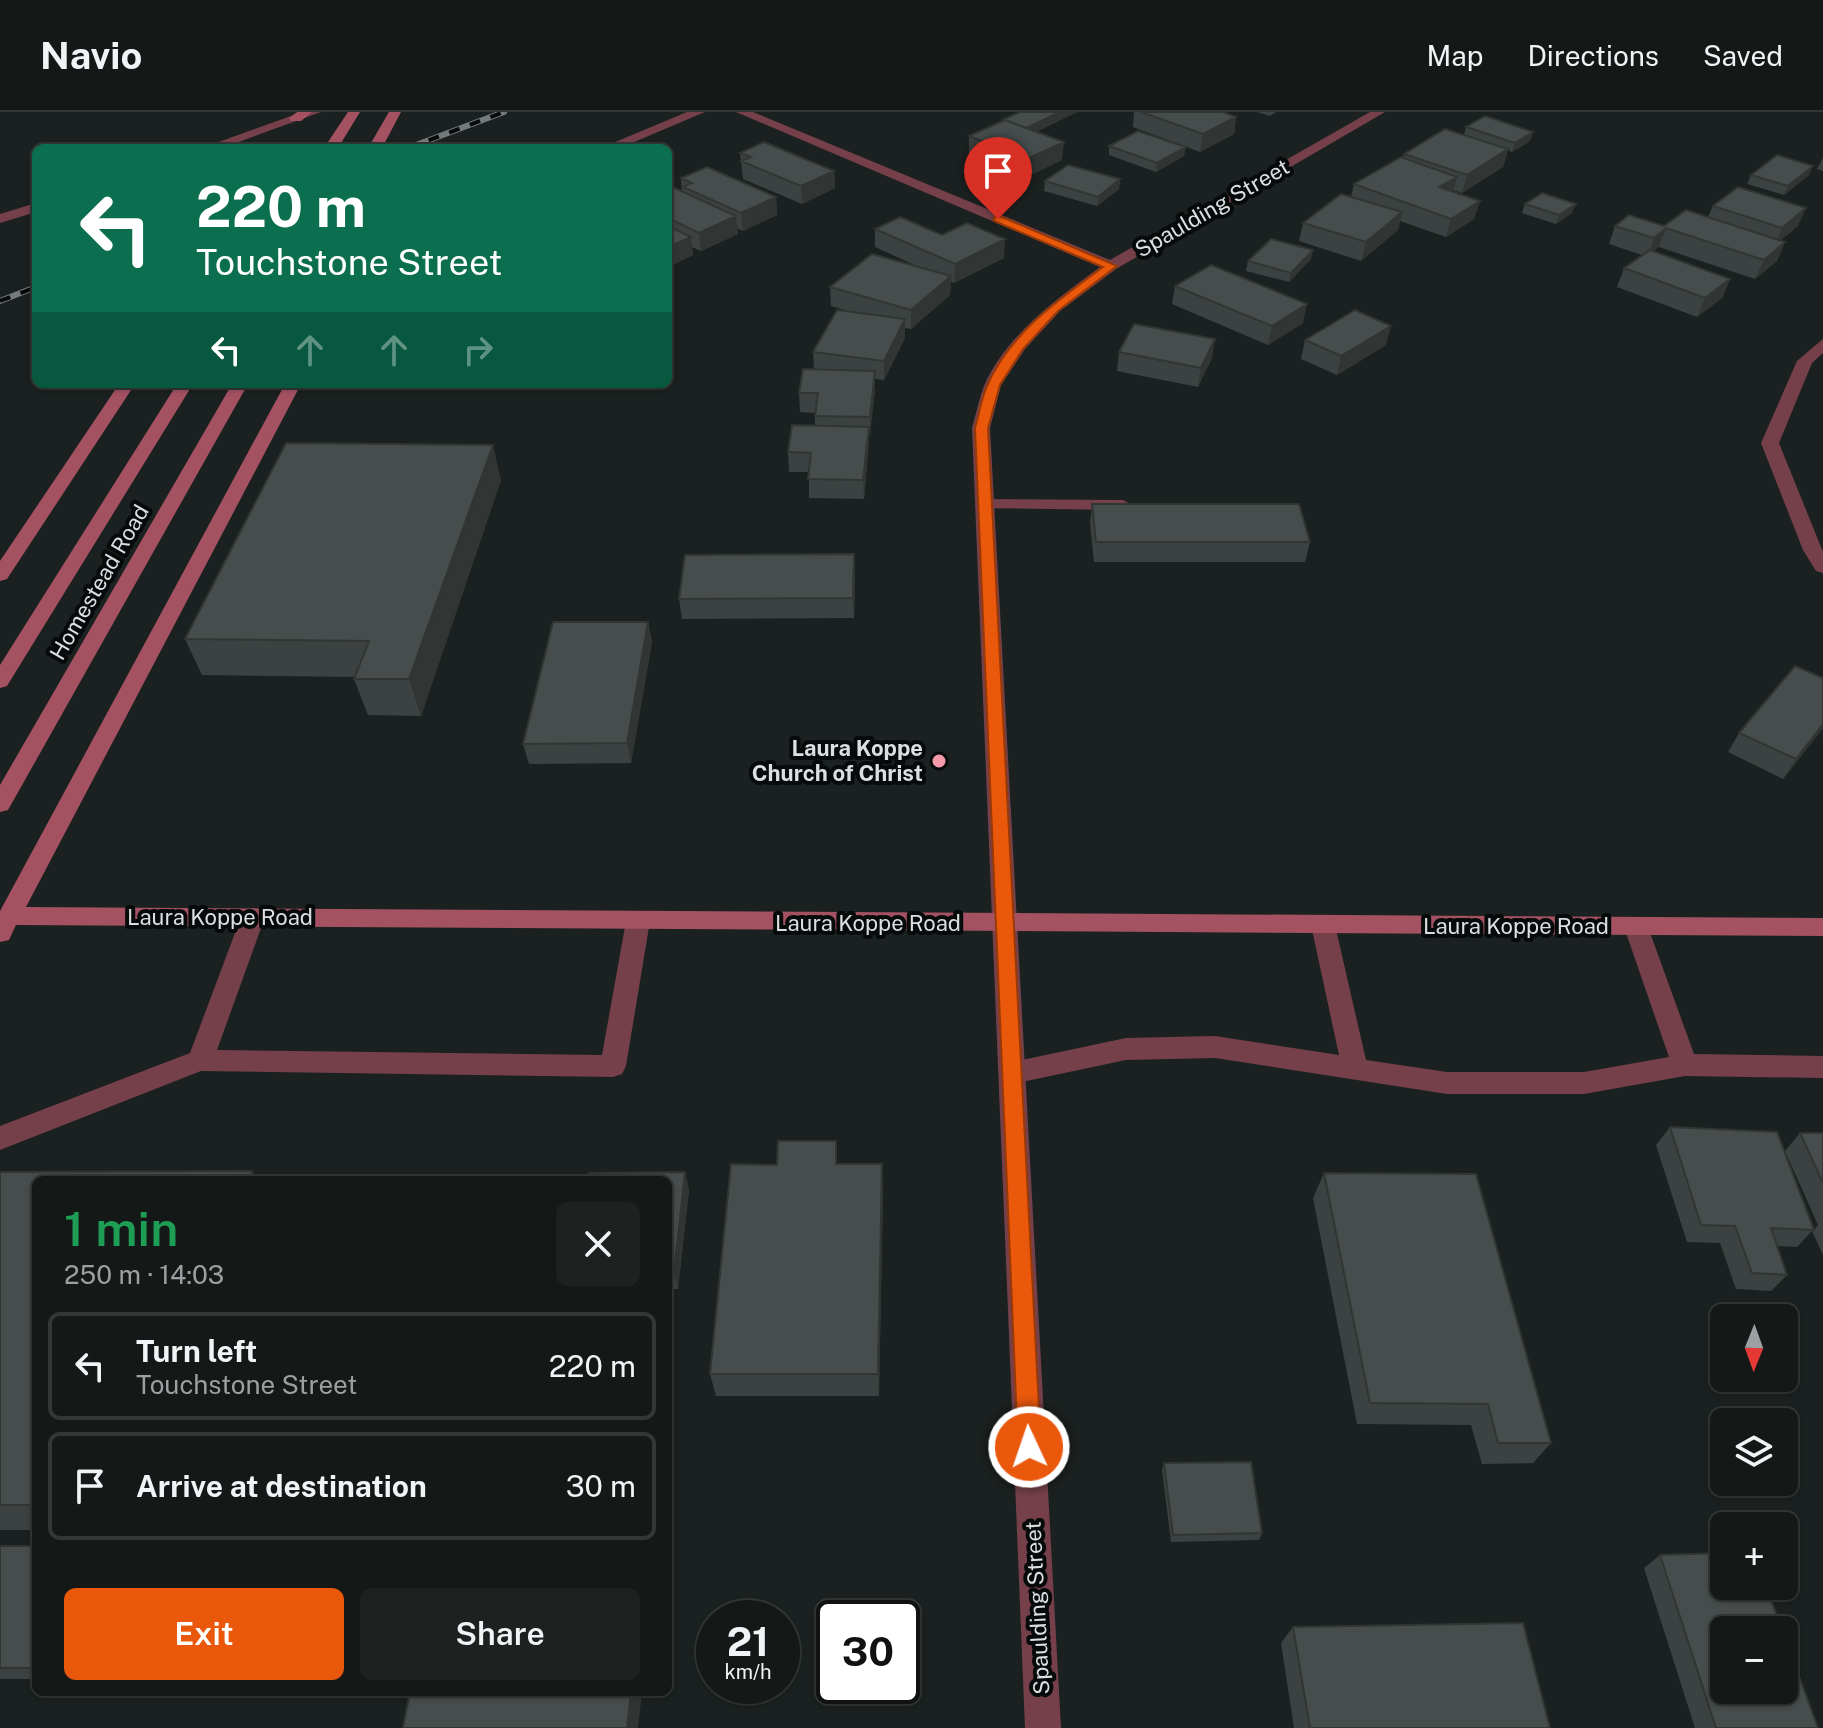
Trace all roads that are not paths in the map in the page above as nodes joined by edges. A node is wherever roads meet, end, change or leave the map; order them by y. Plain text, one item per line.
1 (315, 112) edge
2 (354, 112) edge
3 (395, 112) edge
4 (699, 112) edge
5 (742, 112) edge
6 (1379, 112) edge
7 (301, 115) edge
8 (220, 144) edge
9 (334, 144) edge
10 (377, 144) edge
11 (618, 144) edge
12 (32, 208) edge
13 (0, 219) edge
14 (1111, 266) junction
15 (1823, 344) edge
16 (124, 388) edge
17 (183, 388) edge
18 (238, 388) edge
19 (291, 388) edge
20 (985, 504) junction
21 (1140, 505) edge
22 (1823, 567) edge
23 (0, 575) edge
24 (0, 681) edge
25 (0, 804) edge
26 (253, 917) junction
27 (638, 921) junction
28 (5, 924) edge
29 (1005, 924) junction
30 (1323, 925) junction
31 (1636, 927) junction
32 (1823, 927) edge
33 (200, 1060) junction
34 (1685, 1065) junction
35 (1823, 1067) edge
36 (1355, 1070) junction
37 (1012, 1073) junction
38 (0, 1138) edge
39 (1043, 1728) edge

1 - 7 street
2 - 9 main road
3 - 10 main road
4 - 11 street
5 - 14 street
6 - 14 street, Spaulding Street
7 - 8 street
12 - 13 street
14 - 20 street, Spaulding Street
15 - 22 street
16 - 23 main road
17 - 24 main road, Homestead Road
18 - 25 main road, Homestead Road
19 - 28 main road
20 - 21 street
20 - 29 street, Spaulding Street
26 - 27 main road, Laura Koppe Road
26 - 28 main road, Laura Koppe Road
26 - 33 street
27 - 29 main road, Laura Koppe Road
27 - 33 street
29 - 30 main road, Laura Koppe Road
29 - 37 street, Spaulding Street
30 - 31 main road, Laura Koppe Road
30 - 36 street
31 - 32 main road, Laura Koppe Road
31 - 34 street
33 - 38 street
34 - 35 street
34 - 36 street
36 - 37 street
37 - 39 street, Spaulding Street

